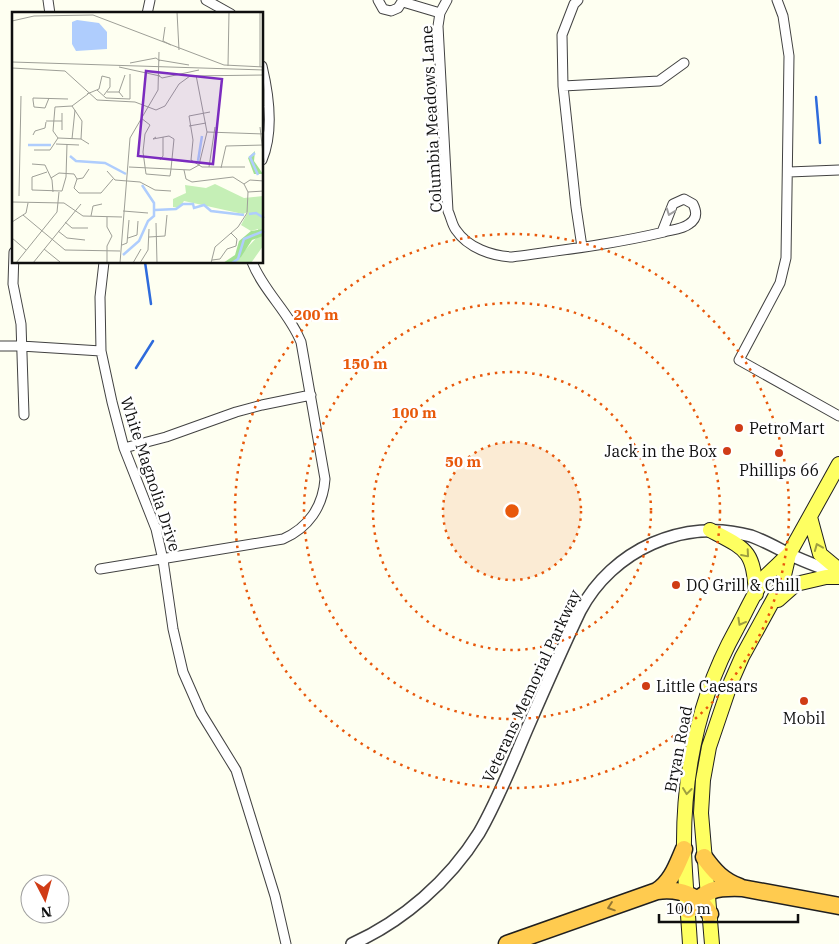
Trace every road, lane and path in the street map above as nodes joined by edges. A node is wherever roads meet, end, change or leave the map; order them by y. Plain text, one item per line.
1 (206, 0) edge
2 (378, 0) edge
3 (447, 0) edge
4 (578, 0) edge
5 (777, 0) edge
6 (403, 1) edge
7 (227, 12) edge
8 (440, 13) junction
9 (684, 63) dead end
10 (264, 80) edge
11 (563, 86) junction
12 (264, 156) edge
13 (839, 170) edge
14 (789, 172) junction
15 (662, 232) dead end
16 (582, 247) junction
17 (14, 264) edge
18 (104, 264) edge
19 (253, 264) edge
20 (0, 346) edge
21 (21, 346) junction
22 (102, 351) junction
23 (311, 395) junction
24 (24, 414) dead end
25 (839, 416) edge
26 (124, 448) junction
27 (839, 464) edge
28 (810, 517) junction
29 (710, 530) junction
30 (790, 554) junction
31 (164, 560) junction
32 (100, 569) dead end
33 (839, 570) edge
34 (839, 576) edge
35 (756, 595) junction
36 (768, 610) junction
37 (684, 849) junction
38 (704, 857) junction
39 (742, 888) junction
40 (657, 891) junction
41 (695, 898) junction
42 (839, 906) edge
43 (710, 914) joint
44 (286, 944) edge
45 (352, 944) edge
46 (507, 944) edge
47 (690, 944) edge
48 (712, 944) edge

1 - 7 street
2 - 6 street
3 - 8 street, Columbia Meadows Lane
4 - 11 street
5 - 14 street
6 - 8 street
8 - 16 street, Columbia Meadows Lane
9 - 11 street
10 - 12 street
11 - 16 street
13 - 14 street
14 - 25 street
15 - 16 street, Columbia Meadows Lane
17 - 21 street
18 - 22 street, White Magnolia Drive
19 - 23 street
20 - 21 street
21 - 22 street
21 - 24 street
22 - 26 street, White Magnolia Drive
23 - 26 street
23 - 31 street
26 - 31 street, White Magnolia Drive
27 - 28 main road, Bryan Road
28 - 30 main road, Bryan Road
33 -> 28 main road
29 - 30 street, Veterans Memorial Parkway
29 -> 35 main road
29 - 45 street, Veterans Memorial Parkway
30 - 34 street, Veterans Memorial Parkway
30 - 35 main road, Bryan Road
30 - 36 main road, Bryan Road
31 - 32 street
31 - 44 street, White Magnolia Drive
34 - 36 main road
35 -> 37 main road, Bryan Road
36 - 38 main road, Bryan Road
37 - 40 highway
37 - 41 main road, Bryan Road
38 - 39 highway
38 - 41 main road, Bryan Road
39 - 41 highway
39 - 42 highway
40 - 41 highway
40 -> 46 highway
41 - 43 highway
41 - 47 main road, Bryan Road
43 - 48 main road

